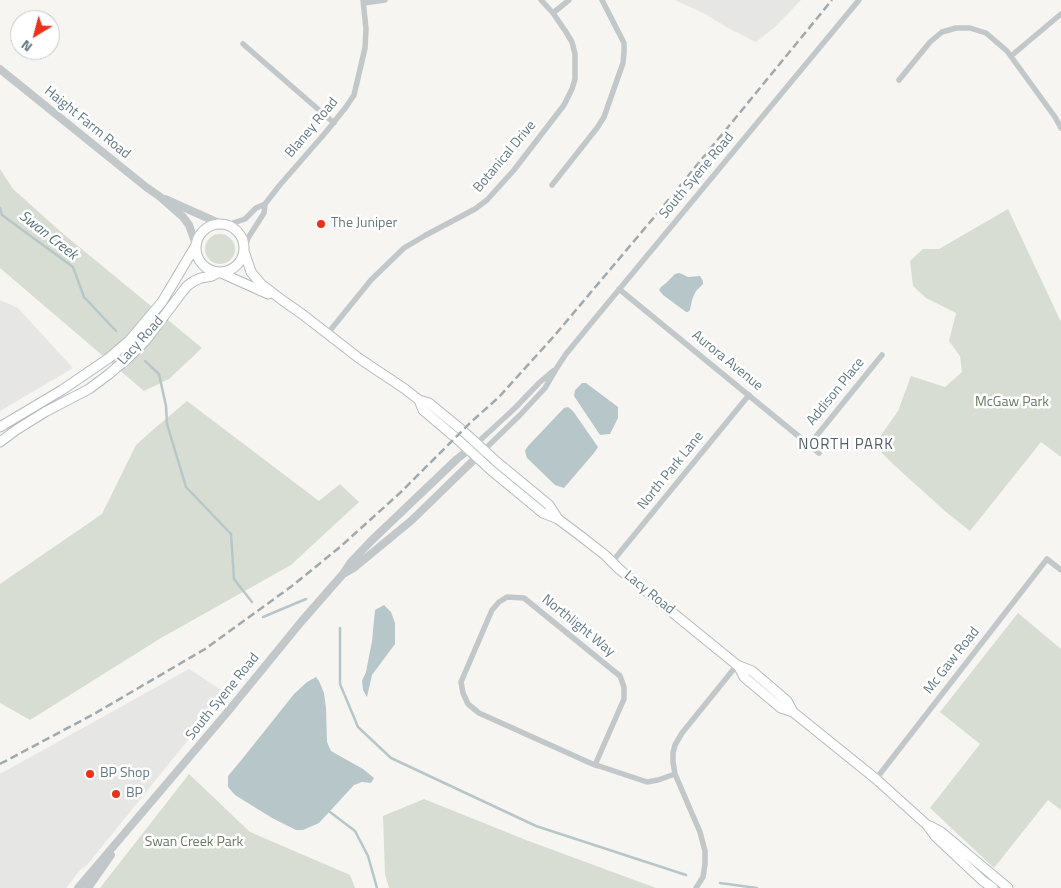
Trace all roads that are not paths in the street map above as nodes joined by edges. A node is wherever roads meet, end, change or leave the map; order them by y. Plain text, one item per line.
1 (385, 0) edge
2 (541, 0) edge
3 (569, 0) edge
4 (602, 0) edge
5 (859, 0) edge
6 (363, 2) edge
7 (553, 13) junction
8 (1061, 14) edge
9 (243, 44) dead end
10 (1011, 56) junction
11 (0, 69) edge
12 (899, 80) dead end
13 (334, 123) junction
14 (1061, 128) edge
15 (552, 185) dead end
16 (159, 196) junction
17 (265, 204) junction
18 (224, 225) junction
19 (196, 244) junction
20 (244, 251) junction
21 (219, 272) junction
22 (619, 289) junction
23 (282, 300) junction
24 (328, 333) junction
25 (882, 355) dead end
26 (556, 369) junction
27 (749, 396) junction
28 (419, 400) junction
29 (0, 428) edge
30 (0, 442) edge
31 (477, 443) junction
32 (809, 445) junction
33 (469, 450) junction
34 (484, 450) junction
35 (819, 453) dead end
36 (477, 457) junction
37 (558, 519) junction
38 (612, 562) junction
39 (1061, 570) edge
40 (343, 574) junction
41 (738, 666) junction
42 (594, 765) junction
43 (675, 774) junction
44 (876, 779) junction
45 (927, 824) junction
46 (123, 836) junction
47 (78, 888) edge
48 (88, 888) edge
49 (696, 888) edge
50 (993, 888) edge
51 (1008, 888) edge

1 - 6 street
2 - 7 street, Botanical Drive
3 - 7 street
4 - 15 street
5 - 22 street, South Syene Road
6 - 13 street, Blaney Road
7 - 24 street, Botanical Drive
8 - 10 street
9 - 13 street
10 - 12 street
10 - 14 street
11 - 16 street, Haight Farm Road
13 - 17 street, Blaney Road
16 - 18 street, Haight Farm Road
16 - 19 street, Haight Farm Road
17 - 18 street, Blaney Road
17 - 20 street, Blaney Road
18 - 19 main road
18 - 20 main road
19 - 21 main road
19 - 29 main road, Lacy Road
20 - 21 main road
20 - 23 main road, Lacy Road
21 - 23 main road, Lacy Road
21 - 30 main road, Lacy Road
22 - 26 street, South Syene Road
22 - 27 street, Aurora Avenue
23 - 24 main road, Lacy Road
24 - 28 main road, Lacy Road
25 - 32 street, Addison Place
26 - 31 street, South Syene Road
26 - 34 street, South Syene Road
27 - 32 street, Aurora Avenue
27 - 38 street, North Park Lane
28 - 31 main road, Lacy Road
28 - 33 main road, Lacy Road
31 - 33 street, South Syene Road
31 - 34 main road, Lacy Road
32 - 35 street, Aurora Avenue
33 - 36 main road, Lacy Road
33 - 40 street, South Syene Road
34 - 36 street, South Syene Road
34 - 37 main road, Lacy Road
36 - 37 main road, Lacy Road
36 - 40 street, South Syene Road
37 - 38 main road, Lacy Road
38 - 41 main road, Lacy Road
39 - 44 street, Mc Gaw Road
40 - 46 street, South Syene Road
41 - 43 street
41 - 44 main road, Lacy Road
42 - 42 street, Northlight Way
42 - 43 street, Northlight Way
43 - 49 street
44 - 45 main road, Lacy Road
45 - 50 main road, Lacy Road
45 - 51 main road, Lacy Road
46 - 47 street, South Syene Road
46 - 48 street, South Syene Road

